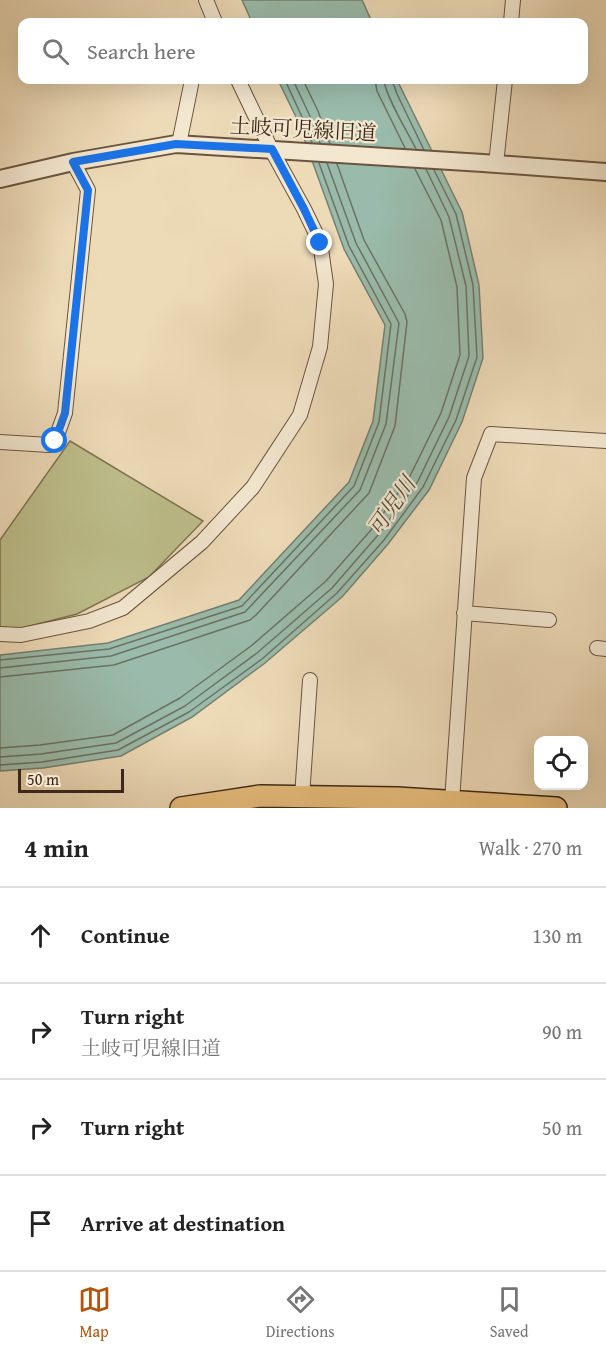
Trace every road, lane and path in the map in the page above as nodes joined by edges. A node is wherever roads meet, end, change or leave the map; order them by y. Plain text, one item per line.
1 (206, 0) edge
2 (513, 0) edge
3 (213, 18) edge
4 (511, 18) edge
5 (191, 84) edge
6 (240, 84) edge
7 (504, 84) edge
8 (178, 144) junction
9 (272, 149) junction
10 (73, 162) junction
11 (490, 163) junction
12 (606, 172) edge
13 (0, 179) edge
14 (606, 441) edge
15 (0, 442) edge
16 (464, 613) junction
17 (549, 620) dead end
18 (0, 634) edge
19 (310, 680) dead end
20 (302, 797) junction
21 (452, 801) junction
22 (329, 802) edge
23 (412, 804) edge
24 (180, 808) edge
25 (556, 808) edge

1 - 3 street
2 - 4 street
5 - 8 street
6 - 9 street
7 - 11 street
8 - 9 street, 土岐可児線旧道
8 - 10 street, 土岐可児線旧道
9 - 11 street, 土岐可児線旧道
9 - 18 street
10 - 13 street, 土岐可児線旧道
10 - 15 street
11 - 12 street, 土岐可児線旧道
14 - 16 street
16 - 17 street
16 - 21 street
19 - 20 street
20 - 22 main road
20 - 24 main road
21 - 23 main road
21 - 25 main road
22 - 23 main road

